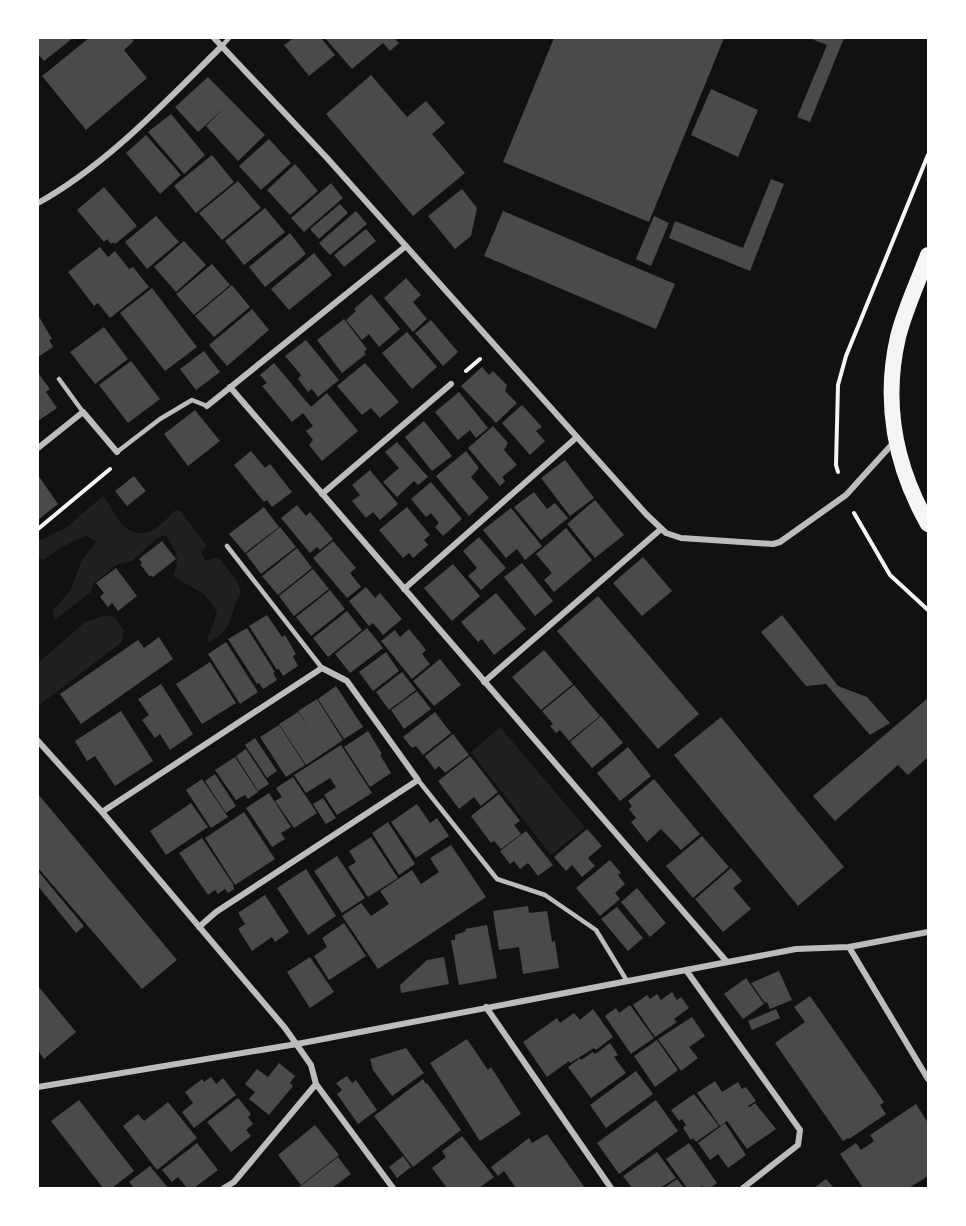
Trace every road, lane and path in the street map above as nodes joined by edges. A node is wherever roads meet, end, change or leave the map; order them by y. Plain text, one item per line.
1 (214, 38) edge
2 (229, 38) edge
3 (222, 46) junction
4 (38, 203) edge
5 (406, 246) junction
6 (928, 255) edge
7 (495, 346) junction
8 (59, 379) dead end
9 (451, 384) joint
10 (230, 387) junction
11 (207, 406) joint
12 (83, 412) junction
13 (577, 437) junction
14 (896, 440) junction
15 (38, 448) edge
16 (117, 452) junction
17 (322, 494) junction
18 (928, 524) edge
19 (38, 529) edge
20 (661, 529) junction
21 (227, 546) dead end
22 (404, 589) junction
23 (322, 668) junction
24 (484, 682) junction
25 (38, 741) edge
26 (418, 780) junction
27 (102, 812) junction
28 (199, 927) junction
29 (928, 932) edge
30 (849, 947) junction
31 (727, 962) junction
32 (686, 970) junction
33 (627, 981) junction
34 (486, 1006) junction
35 (297, 1044) junction
36 (928, 1078) edge
37 (316, 1084) junction
38 (38, 1087) edge
39 (224, 1188) edge
40 (393, 1188) edge
41 (611, 1188) edge
42 (743, 1188) edge

1 - 3 street
2 - 3 lane
3 - 4 street
3 - 5 street
5 - 7 street
5 - 10 street
6 - 14 highway
7 - 9 path
7 - 13 street
8 - 12 lane
9 - 17 street
10 - 11 street
10 - 17 street
11 - 16 lane
12 - 15 street
12 - 16 street
13 - 20 street
13 - 22 street
14 - 18 highway
14 - 20 street
16 - 19 path
17 - 22 street
20 - 24 street
21 - 23 lane
22 - 24 street
23 - 26 street
23 - 27 street
24 - 31 street
25 - 27 street
26 - 28 street
26 - 33 lane
27 - 28 street
28 - 35 street
29 - 30 street
30 - 31 street
30 - 36 street
31 - 32 street
32 - 33 street
32 - 42 street
33 - 34 street
34 - 35 street
34 - 41 street
35 - 37 street
35 - 38 street
37 - 39 street
37 - 40 street

